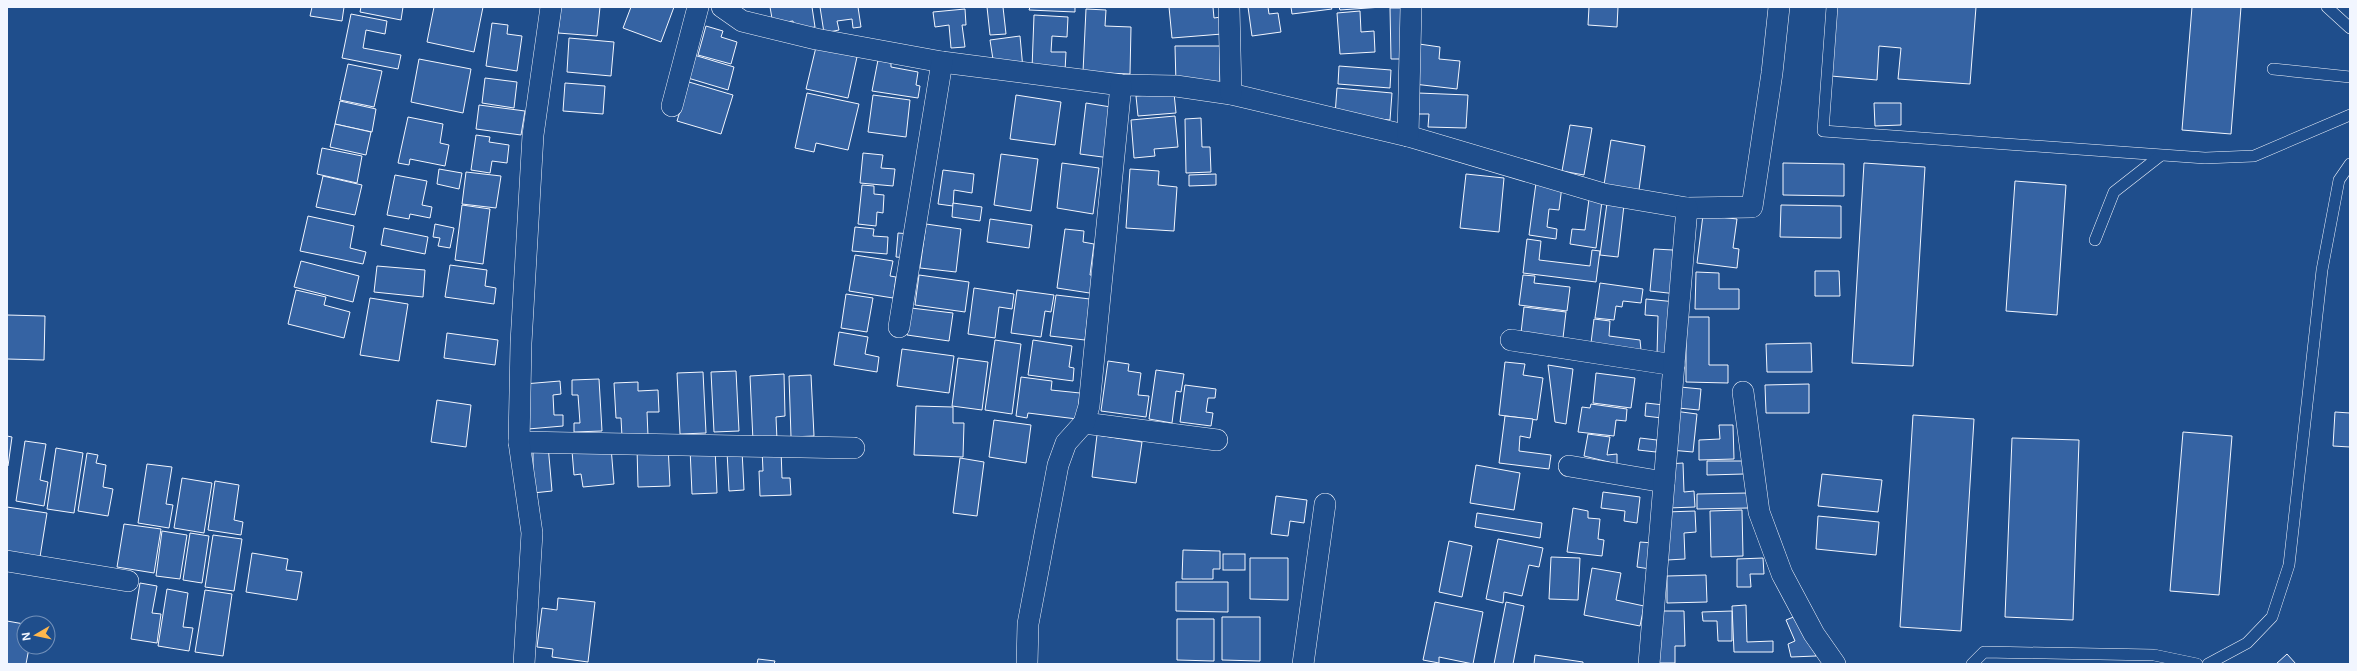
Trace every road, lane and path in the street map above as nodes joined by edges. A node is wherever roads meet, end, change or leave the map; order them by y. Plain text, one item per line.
1 (551, 7) edge
2 (698, 7) edge
3 (722, 7) edge
4 (1229, 7) edge
5 (1411, 7) edge
6 (1779, 7) edge
7 (1832, 7) edge
8 (2327, 7) edge
9 (747, 14) edge
10 (2350, 28) edge
11 (942, 62) junction
12 (2273, 69) dead end
13 (2350, 77) edge
14 (1121, 86) junction
15 (1231, 94) junction
16 (672, 106) dead end
17 (2350, 115) edge
18 (1408, 136) junction
19 (2160, 156) junction
20 (2350, 164) edge
21 (1687, 208) junction
22 (2095, 240) dead end
23 (899, 326) dead end
24 (1510, 340) dead end
25 (1674, 365) junction
26 (1744, 392) dead end
27 (1084, 423) junction
28 (1217, 440) dead end
29 (519, 442) junction
30 (854, 448) dead end
31 (1569, 466) dead end
32 (1664, 482) junction
33 (1325, 504) dead end
34 (7, 561) edge
35 (128, 581) dead end
36 (524, 664) edge
37 (1027, 664) edge
38 (1303, 664) edge
39 (1648, 664) edge
40 (1835, 664) edge
41 (1972, 664) edge
42 (2197, 664) edge
43 (2208, 664) edge

1 - 29 street
2 - 16 street
3 - 9 street
4 - 15 street
5 - 18 street
6 - 21 street
7 - 19 lane
8 - 10 lane
9 - 11 street
11 - 14 street
11 - 23 street
12 - 13 lane
14 - 15 street
14 - 27 street
15 - 18 street
17 - 19 lane
18 - 21 street
19 - 22 lane
20 - 43 lane
21 - 25 street
24 - 25 street
25 - 32 street
26 - 40 street
27 - 28 street
27 - 37 street
29 - 30 street
29 - 36 street
31 - 32 street
32 - 39 street
33 - 38 street
34 - 35 street
41 - 42 lane

